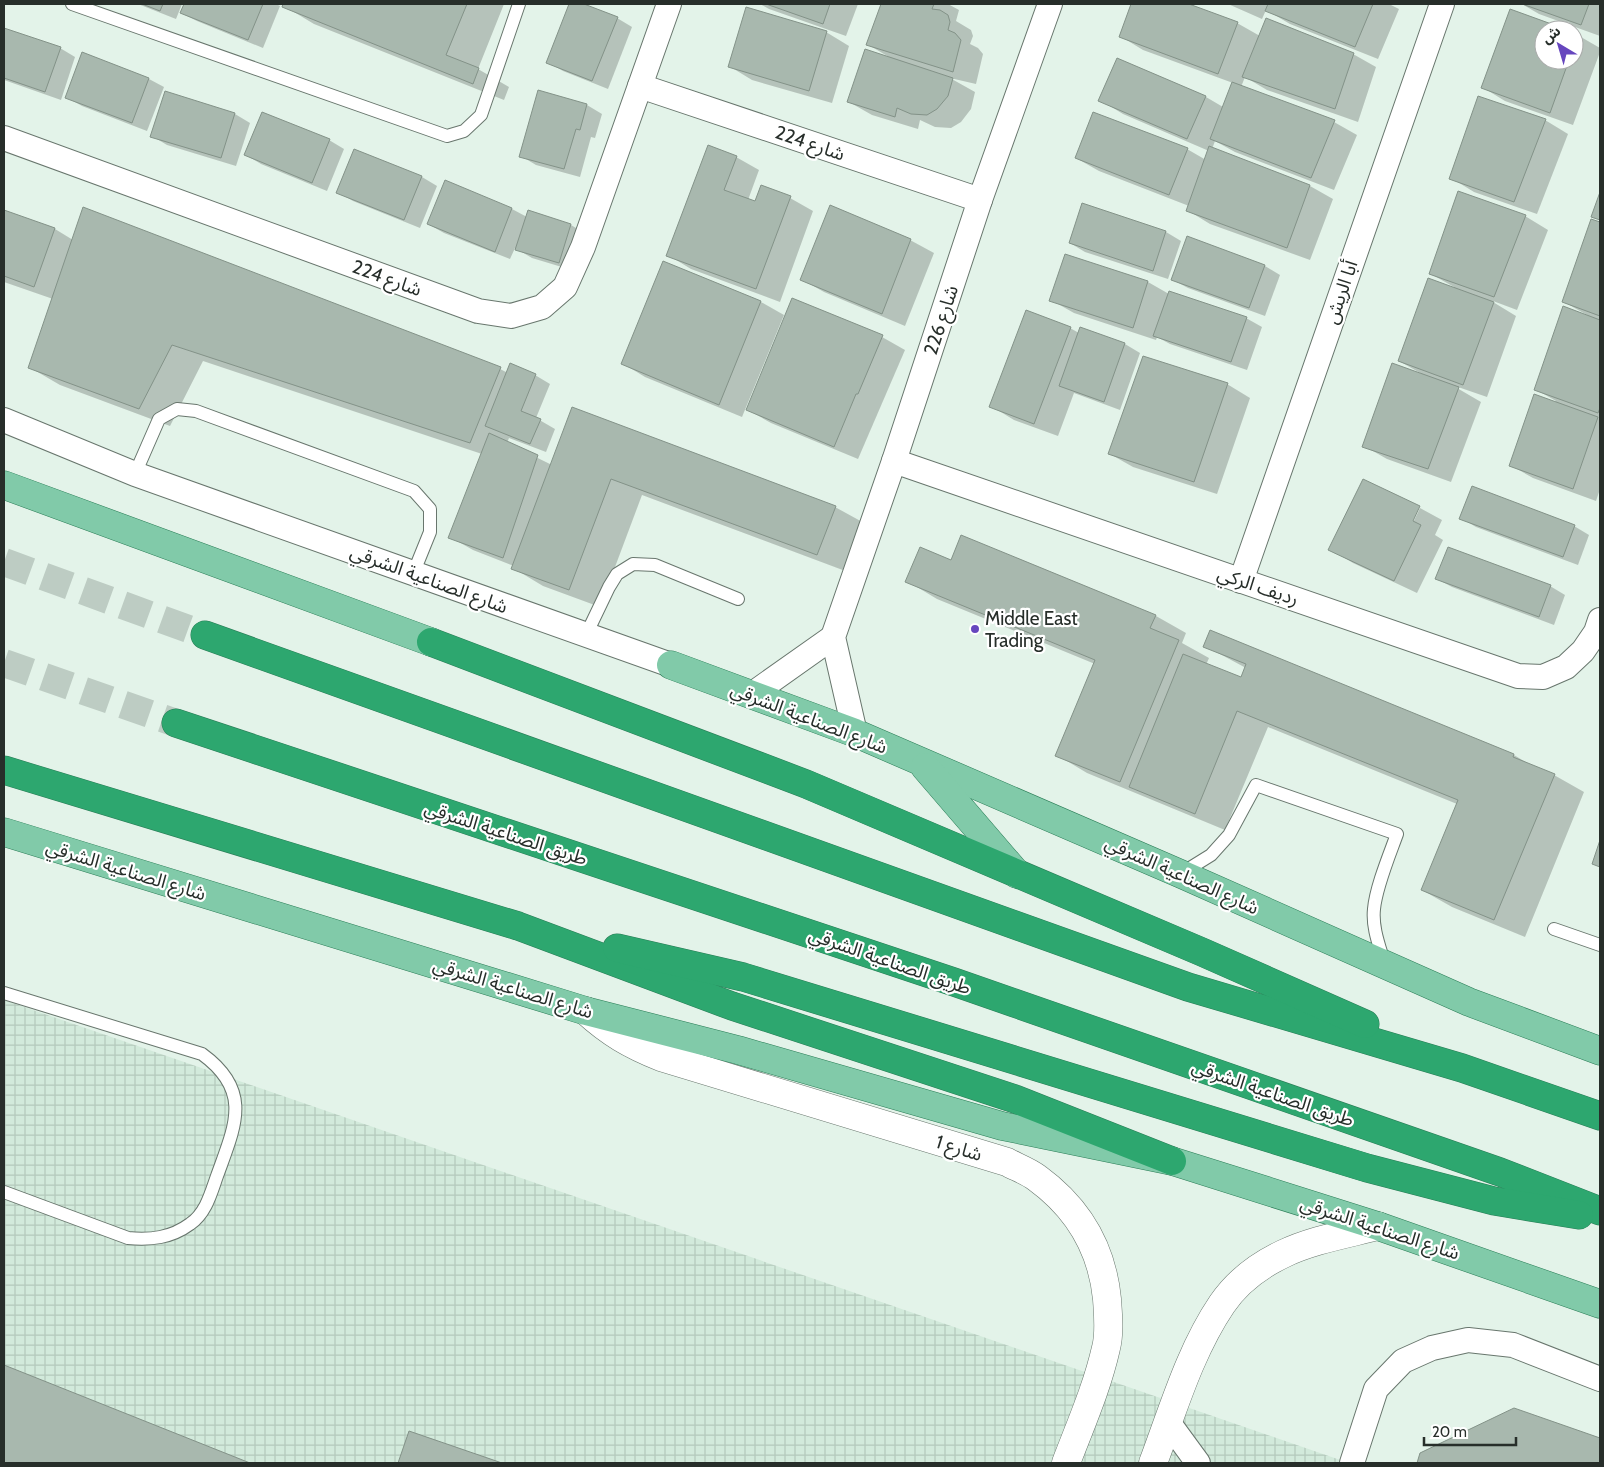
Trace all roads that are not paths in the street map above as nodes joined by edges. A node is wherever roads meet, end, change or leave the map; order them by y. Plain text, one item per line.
1 (72, 4) edge
2 (519, 4) edge
3 (669, 4) edge
4 (1050, 4) edge
5 (1442, 4) edge
6 (640, 86) junction
7 (4, 138) edge
8 (980, 200) junction
9 (4, 420) edge
10 (894, 461) junction
11 (135, 474) junction
12 (4, 485) edge
13 (413, 574) junction
14 (1241, 580) junction
15 (738, 599) dead end
16 (1600, 620) edge
17 (205, 634) tunnel mouth
18 (586, 636) junction
19 (833, 637) junction
20 (431, 642) joint
21 (671, 666) joint
22 (752, 695) junction
23 (176, 723) tunnel mouth
24 (855, 733) junction
25 (920, 761) junction
26 (4, 770) edge
27 (4, 832) edge
28 (1017, 874) junction
29 (1181, 874) junction
30 (518, 926) junction
31 (1554, 929) dead end
32 (1600, 945) edge
33 (1385, 964) junction
34 (4, 993) edge
35 (586, 1011) junction
36 (1600, 1051) edge
37 (1462, 1068) junction
38 (1600, 1116) edge
39 (1172, 1161) junction
40 (4, 1192) edge
41 (1600, 1211) edge
42 (1600, 1219) edge
43 (1378, 1226) junction
44 (1600, 1304) edge
45 (1600, 1379) edge
46 (1168, 1422) junction
47 (1066, 1463) edge
48 (1153, 1463) edge
49 (1198, 1463) edge
50 (1352, 1463) edge

1 - 2 lane
3 - 6 street, شارع 224
4 - 8 street, شارع 226
5 - 14 street, أبا الريش
6 - 7 street, شارع 224
6 - 8 street, شارع 224
8 - 10 street, شارع 226
9 - 11 street, شارع الصناعية الشرقي
10 - 14 street, رديف الركي
10 - 19 street, شارع 226
11 - 13 street, شارع الصناعية الشرقي
11 - 13 lane
12 - 20 main road
13 - 18 street, شارع الصناعية الشرقي
14 - 16 street, رديف الركي
15 - 18 lane
17 - 37 highway
18 - 21 street, شارع الصناعية الشرقي
19 - 22 street
19 - 24 street
20 - 28 highway
21 - 22 main road, شارع الصناعية الشرقي
22 - 24 main road, شارع الصناعية الشرقي
23 - 41 highway, طريق الصناعية الشرقي
24 - 25 main road, شارع الصناعية الشرقي
25 - 28 main road
25 - 29 main road, شارع الصناعية الشرقي
26 - 30 highway
27 - 35 main road, شارع الصناعية الشرقي
28 - 37 highway
29 - 33 main road, شارع الصناعية الشرقي
29 - 33 lane
30 - 39 highway
30 - 42 highway
31 - 32 lane
33 - 36 main road, شارع الصناعية الشرقي
34 - 40 lane
35 - 39 main road, شارع الصناعية الشرقي
35 - 47 street, شارع 1
37 - 38 highway
39 - 43 main road, شارع الصناعية الشرقي
43 - 44 main road, شارع الصناعية الشرقي
43 - 46 street
45 - 50 street
46 - 48 street
46 - 49 street

